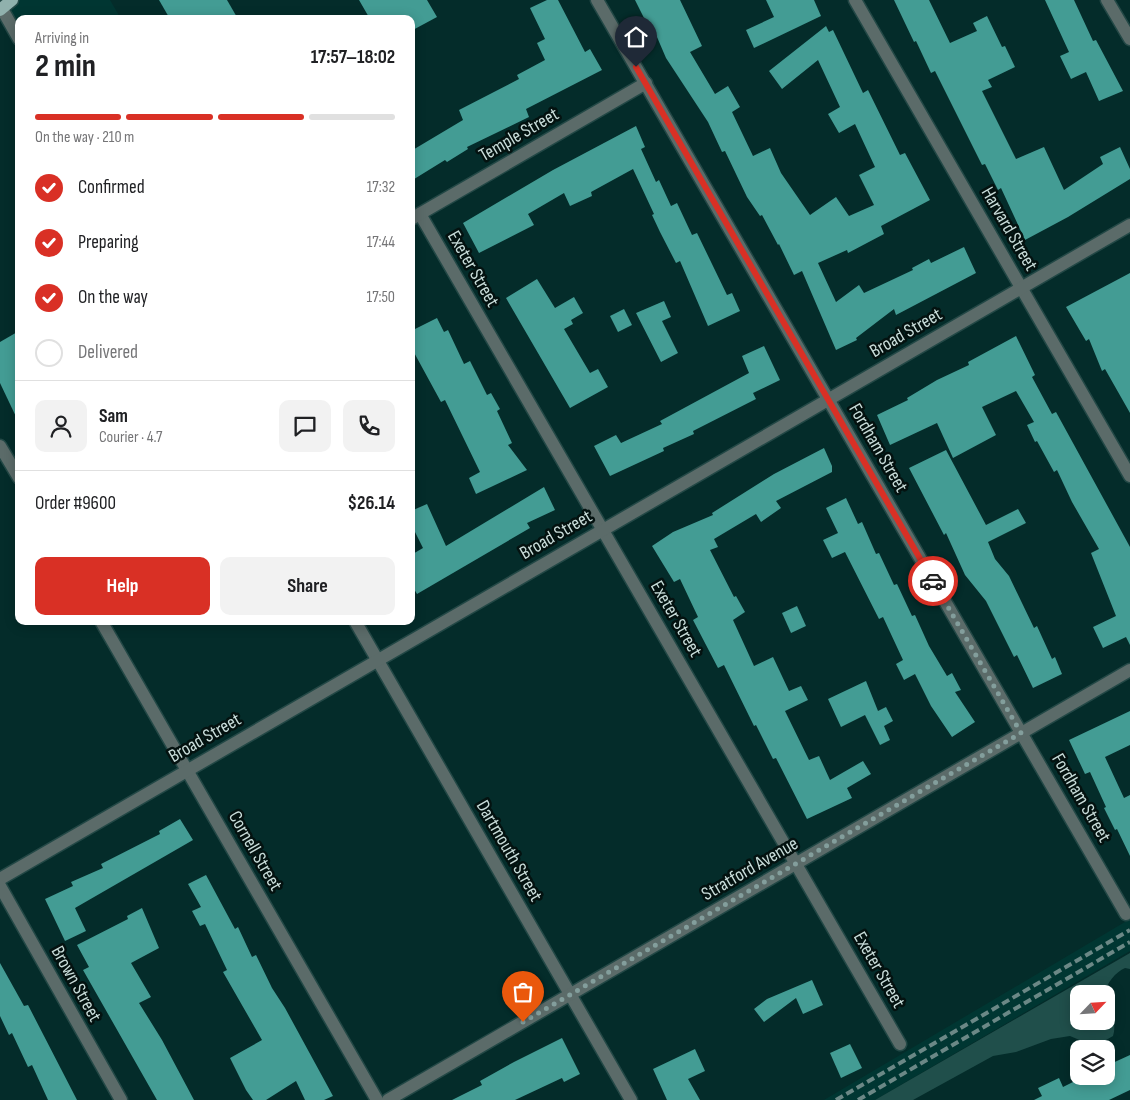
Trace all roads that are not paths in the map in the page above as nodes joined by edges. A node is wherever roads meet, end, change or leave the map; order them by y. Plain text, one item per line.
1 (12, 0) edge
2 (597, 0) edge
3 (855, 0) edge
4 (1108, 0) edge
5 (1, 10) edge
6 (15, 33) edge
7 (1130, 39) edge
8 (646, 83) junction
9 (416, 216) edge
10 (1130, 224) edge
11 (1021, 288) junction
12 (828, 399) junction
13 (0, 446) edge
14 (15, 471) edge
15 (1130, 476) edge
16 (603, 530) junction
17 (103, 625) edge
18 (357, 625) edge
19 (378, 660) junction
20 (1130, 670) edge
21 (1021, 733) junction
22 (187, 770) junction
23 (796, 864) junction
24 (0, 879) edge
25 (0, 886) edge
26 (1126, 914) dead end
27 (570, 995) junction
28 (900, 1044) dead end
29 (121, 1100) edge
30 (377, 1100) edge
31 (388, 1100) edge
32 (631, 1100) edge

1 - 5 main road
2 - 8 street, Fordham Street
3 - 11 street, Harvard Street
4 - 7 street
5 - 6 street
8 - 9 street, Temple Street
8 - 12 street, Fordham Street
9 - 16 street, Exeter Street
10 - 11 street, Broad Street
11 - 12 street, Broad Street
11 - 15 street, Harvard Street
12 - 16 street, Broad Street
12 - 21 street, Fordham Street
13 - 14 street
16 - 19 street, Broad Street
16 - 23 street, Exeter Street
17 - 22 street, Cornell Street
18 - 19 street, Dartmouth Street
19 - 22 street, Broad Street
19 - 27 street, Dartmouth Street
20 - 21 street, Stratford Avenue
21 - 23 street, Stratford Avenue
21 - 26 street, Fordham Street
22 - 24 street, Broad Street
22 - 30 street, Cornell Street
23 - 27 street, Stratford Avenue
23 - 28 street, Exeter Street
25 - 29 street, Brown Street
27 - 31 street, Stratford Avenue
27 - 32 street, Dartmouth Street

